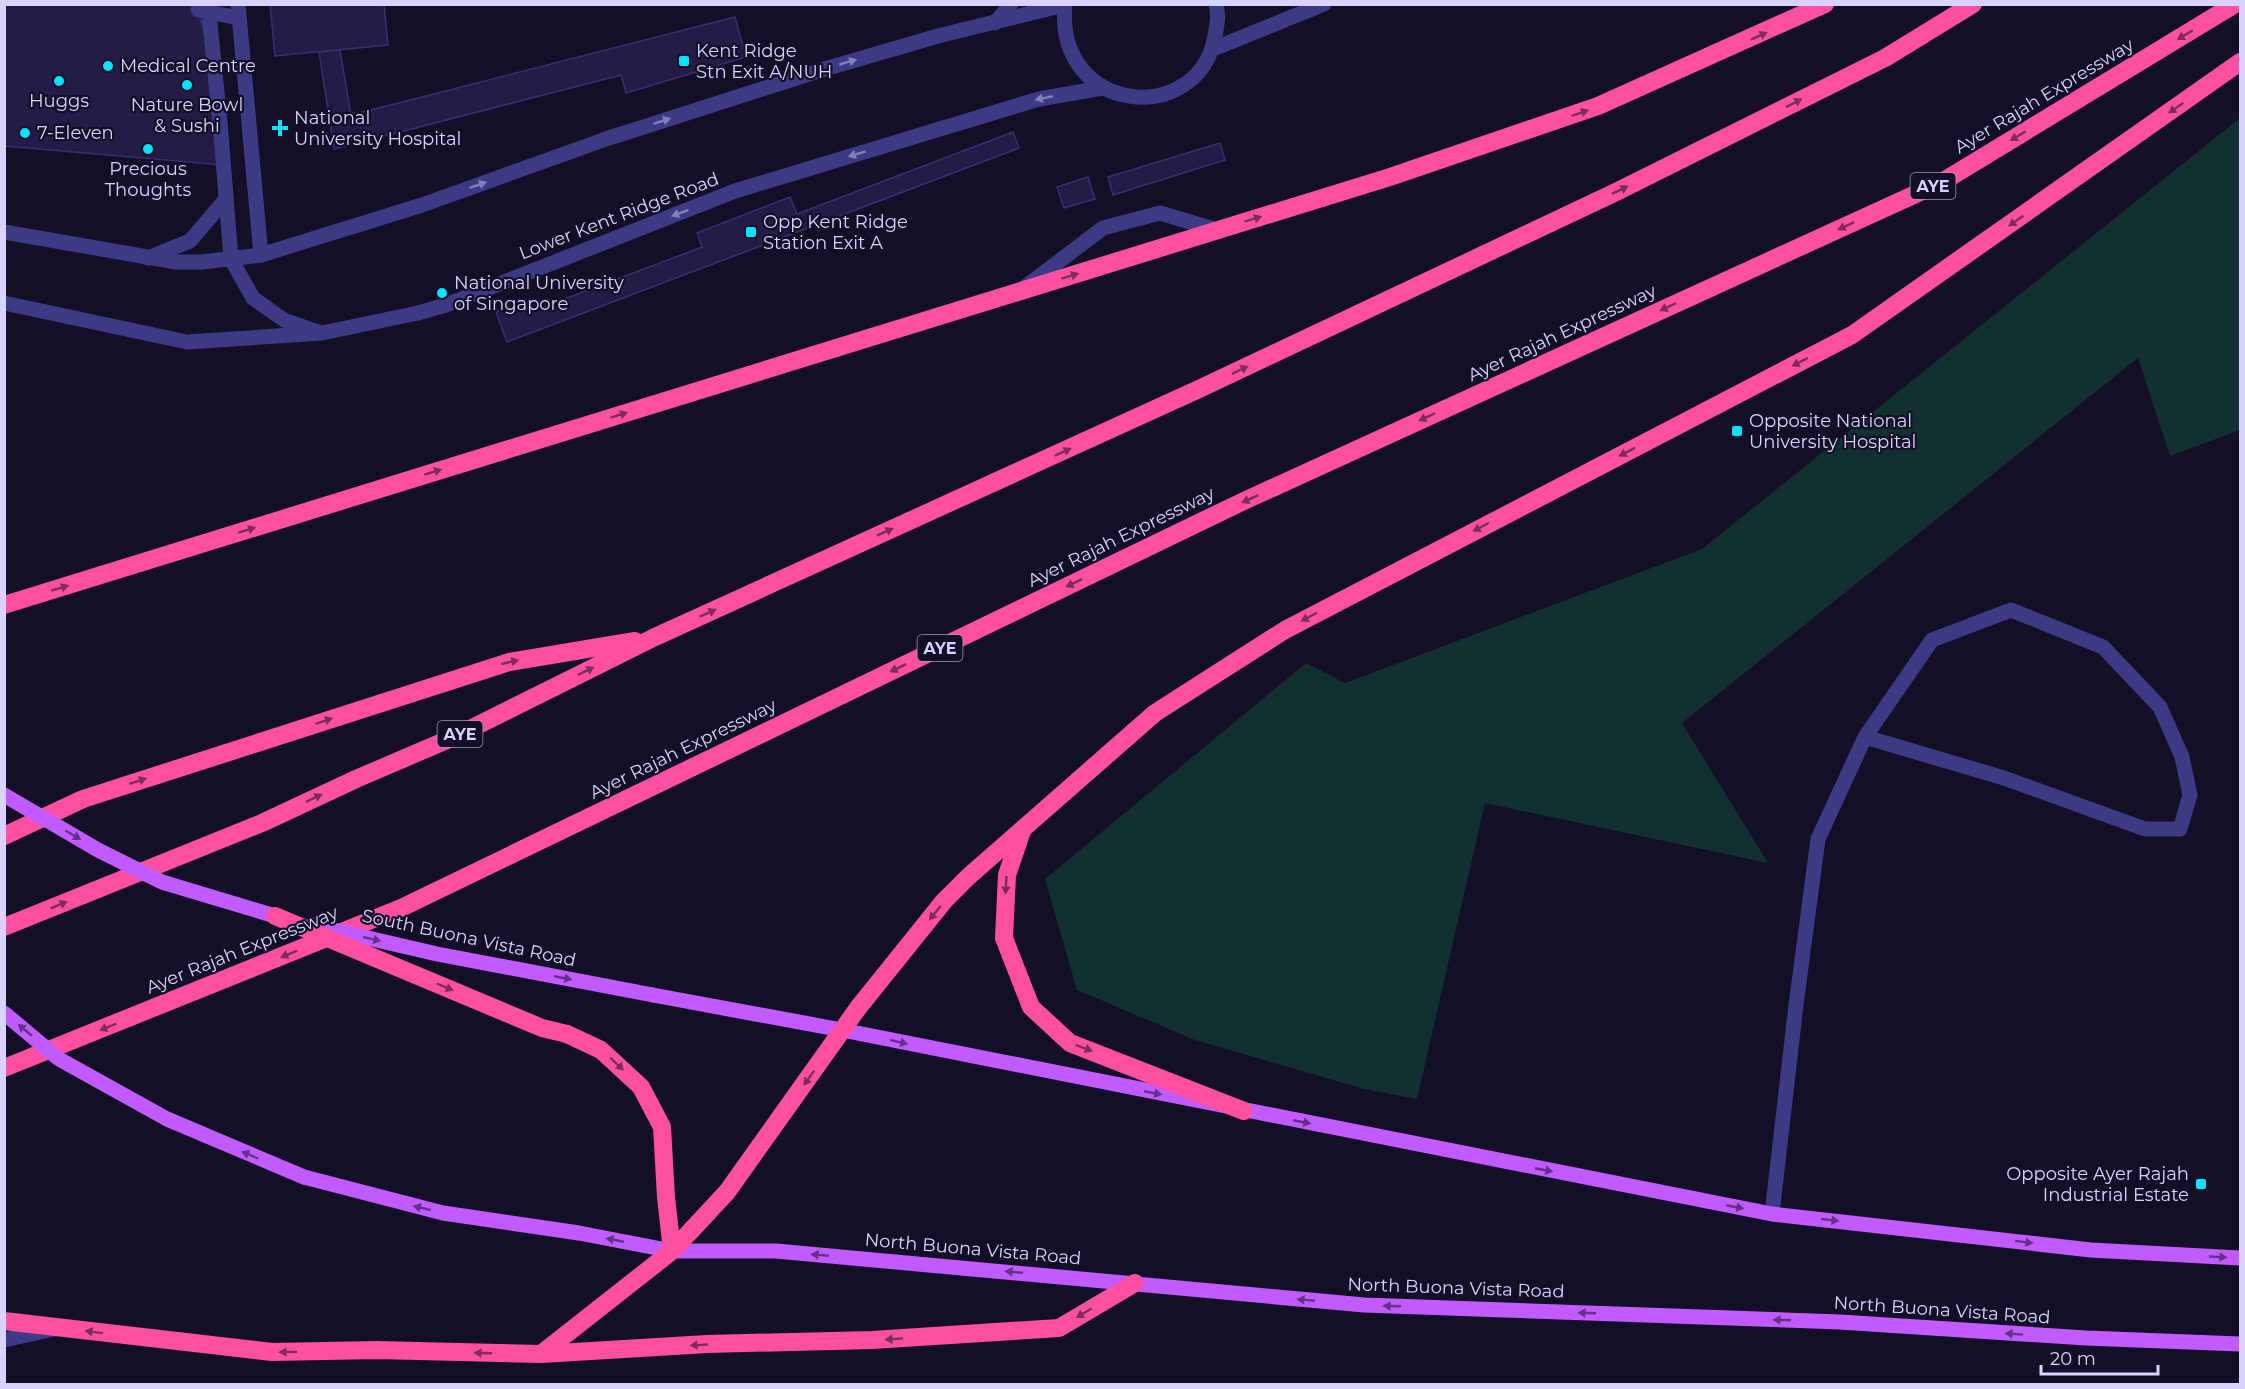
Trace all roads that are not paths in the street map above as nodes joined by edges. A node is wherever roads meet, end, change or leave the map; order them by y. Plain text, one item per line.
1 (1011, 4) edge
2 (1216, 4) edge
3 (1324, 4) edge
4 (1825, 4) edge
5 (1973, 4) edge
6 (2235, 4) edge
7 (1064, 5) edge
8 (205, 10) edge
9 (238, 11) edge
10 (995, 23) junction
11 (1213, 49) junction
12 (2241, 62) edge
13 (1102, 88) junction
14 (225, 200) junction
15 (1217, 230) junction
16 (4, 232) edge
17 (261, 255) junction
18 (148, 258) junction
19 (231, 259) junction
20 (1020, 291) junction
21 (4, 303) edge
22 (322, 333) junction
23 (4, 605) edge
24 (655, 638) junction
25 (1865, 736) junction
26 (4, 795) edge
27 (1023, 830) junction
28 (4, 836) edge
29 (275, 916) junction
30 (4, 927) edge
31 (4, 1013) edge
32 (842, 1030) junction
33 (4, 1068) edge
34 (1244, 1111) junction
35 (1772, 1214) junction
36 (672, 1251) junction
37 (2241, 1258) edge
38 (1135, 1283) junction
39 (4, 1321) edge
40 (60, 1328) junction
41 (4, 1340) edge
42 (2241, 1344) edge
43 (541, 1354) junction

1 - 10 street
2 - 11 street, Lower Kent Ridge Road
3 - 11 street
15 -> 4 highway
24 -> 5 highway, AYE
6 -> 33 highway, Ayer Rajah Expressway / AYE
7 - 10 street, Lower Kent Ridge Road
7 - 13 street, Lower Kent Ridge Road
8 - 9 street
8 - 14 street
9 - 17 street
17 -> 10 street, Lower Kent Ridge Road
11 - 13 street, Lower Kent Ridge Road
12 -> 27 highway
13 -> 22 street, Lower Kent Ridge Road
14 - 18 street
14 - 19 street
20 -> 15 highway
15 - 20 street
16 - 18 street, Lower Kent Ridge Road
17 - 19 street, Lower Kent Ridge Road
18 - 19 street, Lower Kent Ridge Road
19 - 22 street
23 -> 20 highway
21 - 22 street, Lower Kent Ridge Road
28 -> 24 highway
30 -> 24 highway, AYE
25 - 25 street
25 - 35 street
26 -> 29 main road, South Buona Vista Road, bridge
27 -> 32 highway
27 -> 34 highway
29 -> 32 main road, South Buona Vista Road, bridge
29 -> 36 highway, bridge
36 -> 31 main road, bridge
32 -> 34 main road
32 -> 36 highway
34 -> 35 main road
35 -> 37 main road
38 -> 36 main road, North Buona Vista Road
36 - 43 highway
42 -> 38 main road, North Buona Vista Road
38 -> 43 highway
39 - 40 highway
40 - 41 street
43 -> 40 highway

